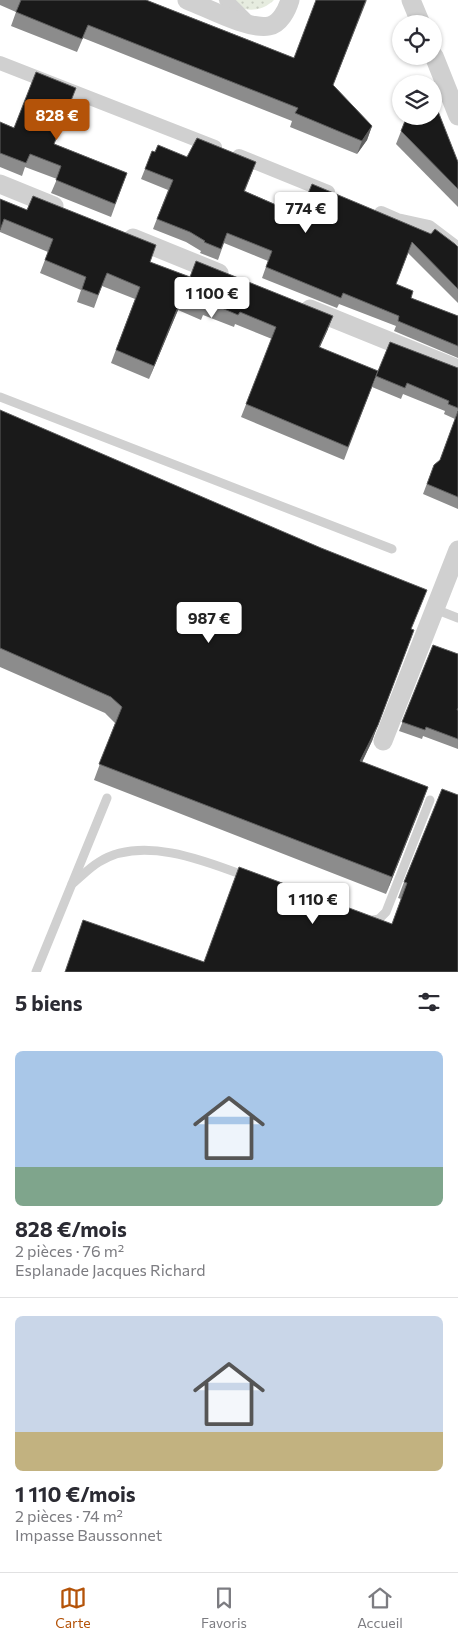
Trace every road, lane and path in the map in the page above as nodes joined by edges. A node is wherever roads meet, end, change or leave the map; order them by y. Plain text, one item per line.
1 (187, 0) edge
2 (226, 0) edge
3 (290, 0) edge
4 (411, 0) edge
5 (417, 15) edge
6 (253, 26) junction
7 (0, 63) edge
8 (438, 65) edge
9 (458, 116) edge
10 (0, 184) edge
11 (344, 198) edge
12 (370, 209) edge
13 (74, 214) edge
14 (120, 232) edge
15 (458, 249) edge
16 (239, 280) edge
17 (294, 303) edge
18 (458, 369) edge
19 (0, 397) edge
20 (392, 549) dead end
21 (458, 550) edge
22 (435, 609) junction
23 (458, 618) edge
24 (382, 741) dead end
25 (107, 798) dead end
26 (430, 800) dead end
27 (258, 881) edge
28 (72, 884) junction
29 (357, 918) edge
30 (36, 972) edge

1 - 6 street
2 - 6 street
3 - 6 street
4 - 5 street
7 - 11 street
8 - 9 street
10 - 13 street
12 - 15 street
14 - 16 street
17 - 18 street
19 - 20 lane
21 - 22 street
22 - 23 lane
22 - 24 street
25 - 28 lane
26 - 29 lane
27 - 28 lane
28 - 30 lane

